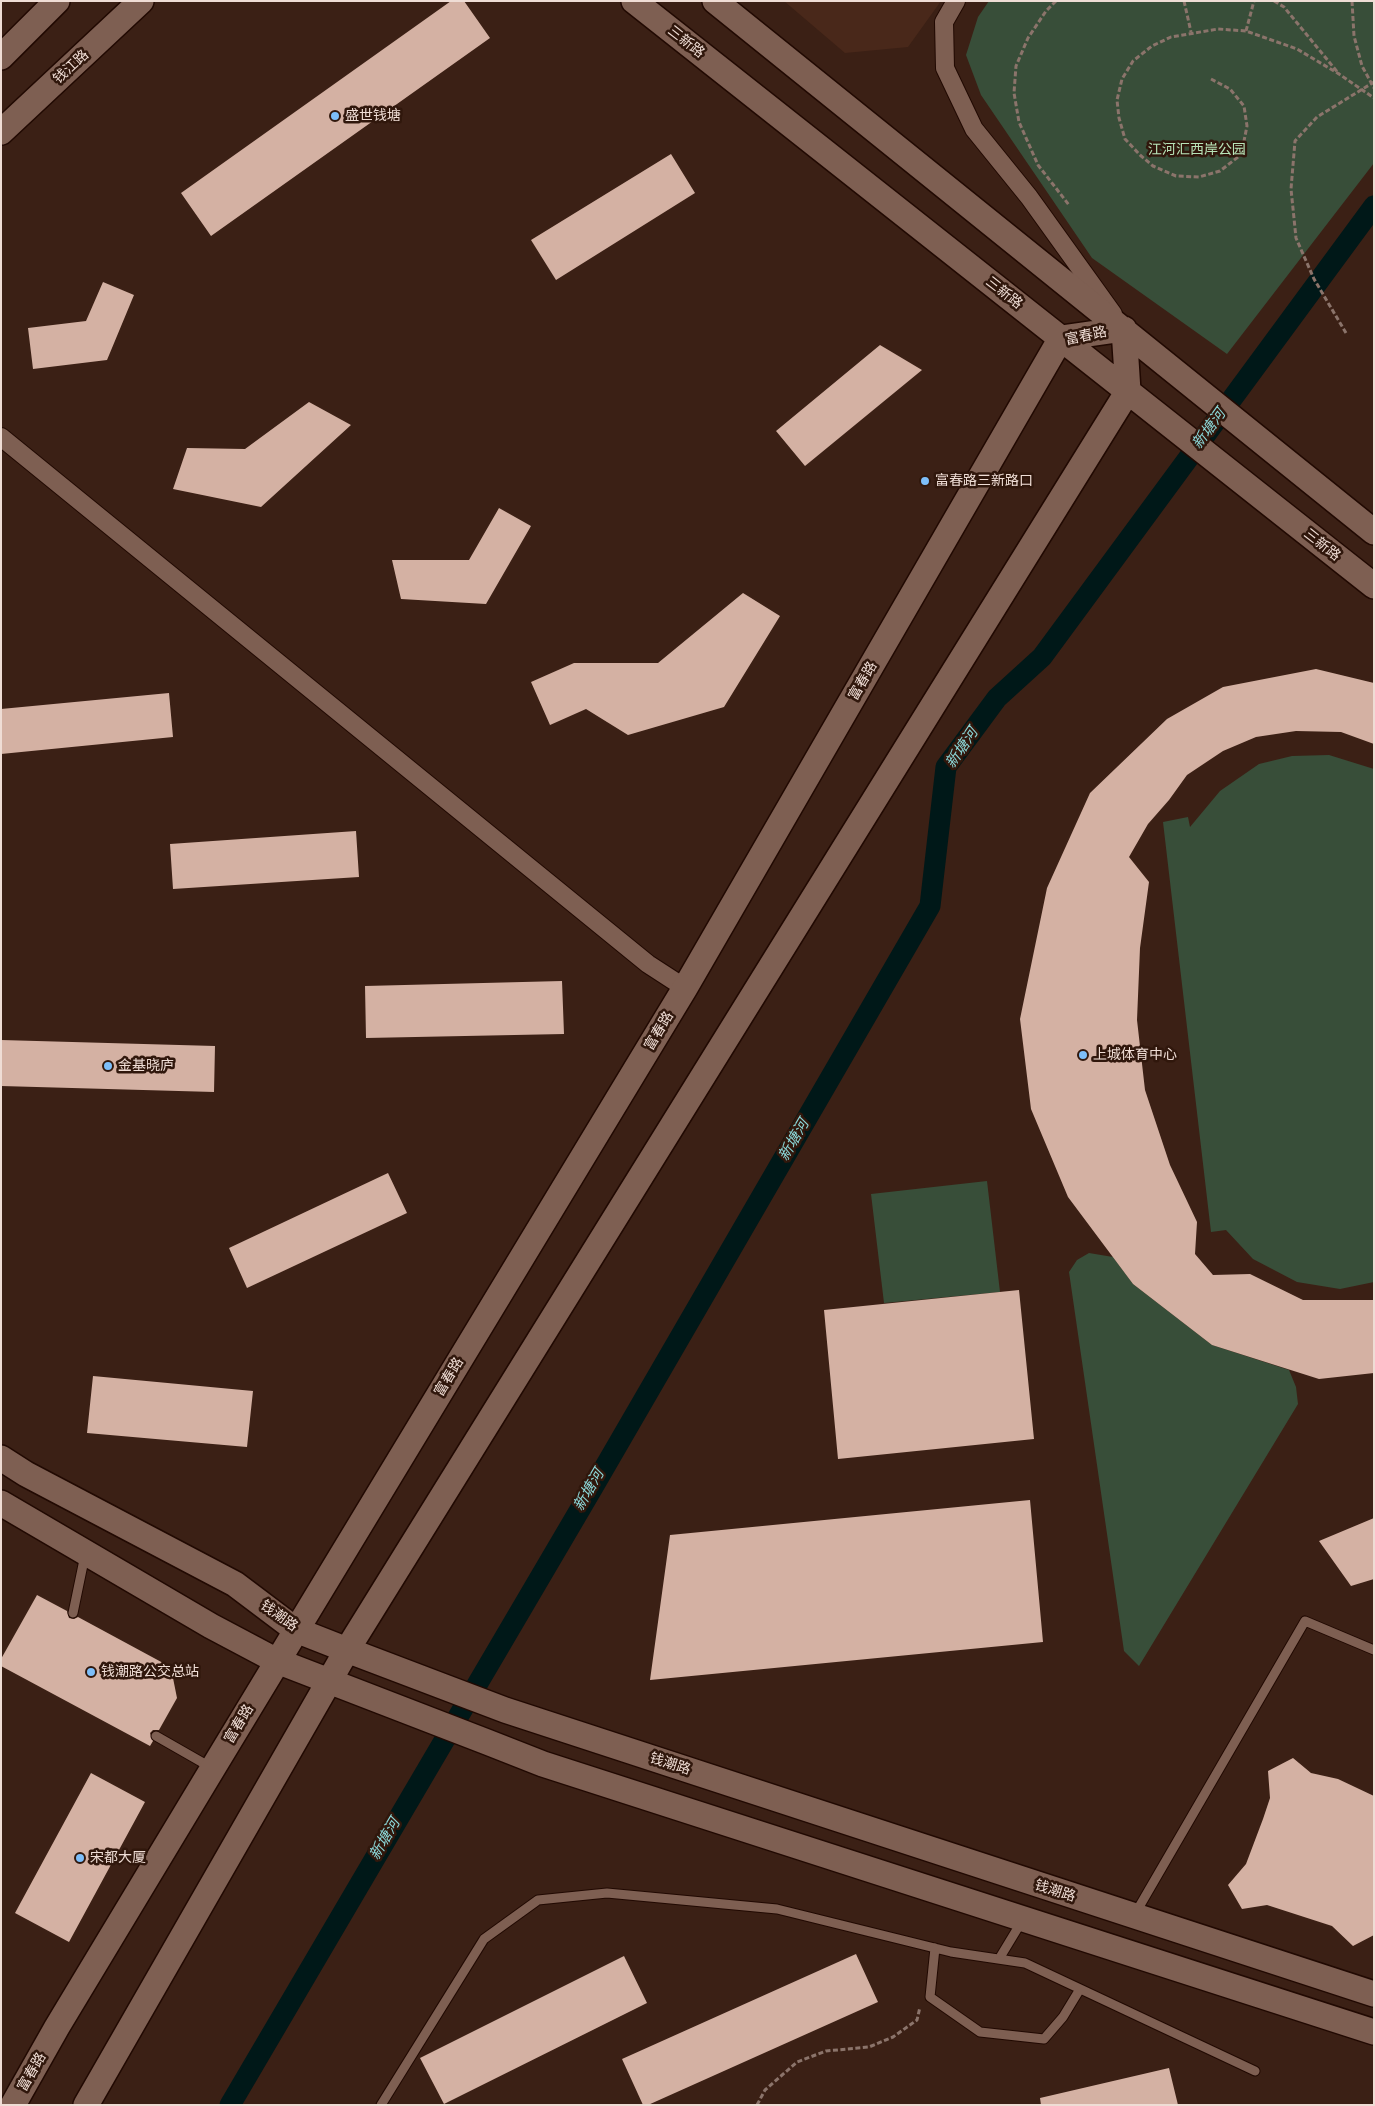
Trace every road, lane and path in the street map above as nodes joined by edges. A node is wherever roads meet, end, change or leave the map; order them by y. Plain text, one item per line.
1 (58, 1) edge
2 (141, 1) edge
3 (634, 1) edge
4 (715, 1) edge
5 (956, 1) edge
6 (1056, 1) edge
7 (1184, 1) edge
8 (1254, 1) edge
9 (1274, 1) edge
10 (1352, 1) edge
11 (1246, 31) junction
12 (1191, 32) junction
13 (1, 58) edge
14 (1340, 74) junction
15 (1211, 79) dead end
16 (1374, 82) edge
17 (1374, 88) edge
18 (1374, 98) edge
19 (1, 132) edge
20 (1069, 205) dead end
21 (1124, 329) junction
22 (1346, 333) dead end
23 (1061, 338) junction
24 (1128, 391) junction
25 (1, 437) edge
26 (1374, 532) edge
27 (1374, 586) edge
28 (685, 988) junction
29 (1, 1458) edge
30 (1, 1503) edge
31 (86, 1552) junction
32 (73, 1613) dead end
33 (296, 1630) junction
34 (347, 1650) junction
35 (1374, 1650) edge
36 (277, 1661) junction
37 (329, 1681) junction
38 (156, 1736) dead end
39 (212, 1768) junction
40 (1134, 1916) junction
41 (1024, 1919) junction
42 (935, 1948) junction
43 (999, 1959) junction
44 (1080, 1989) junction
45 (1374, 1994) edge
46 (921, 2002) dead end
47 (1374, 2032) edge
48 (1255, 2071) dead end
49 (13, 2105) edge
50 (86, 2105) edge
51 (381, 2105) edge
52 (757, 2105) edge

1 - 13 main road
2 - 19 main road, 钱江路
3 - 23 main road, 三新路
4 - 21 main road
5 - 21 street
6 - 20 path
7 - 12 path
8 - 11 path
9 - 14 path
10 - 17 path, bridge
11 - 12 path, bridge
11 - 14 path, bridge
12 - 15 path, bridge
14 - 18 path, bridge
16 - 22 path
21 - 23 main road, 富春路
21 - 24 main road, 富春路
21 - 26 main road
23 - 24 main road, 三新路
23 - 28 main road, 富春路
24 - 27 main road, 三新路
24 - 34 main road
25 - 28 street
28 - 33 main road, 富春路
29 - 33 main road, 钱潮路
30 - 31 main road
31 - 32 lane
31 - 36 main road
33 - 34 main road, 钱潮路
33 - 36 main road, 富春路
34 - 37 main road
34 - 40 main road, 钱潮路
35 - 40 lane
36 - 37 main road
36 - 39 main road, 富春路
37 - 41 main road
37 - 50 main road
38 - 39 lane
39 - 49 main road, 富春路
40 - 45 main road, 钱潮路
41 - 43 lane
41 - 47 main road
42 - 43 lane
42 - 44 lane
42 - 51 lane
43 - 44 lane
44 - 48 lane
46 - 52 path

